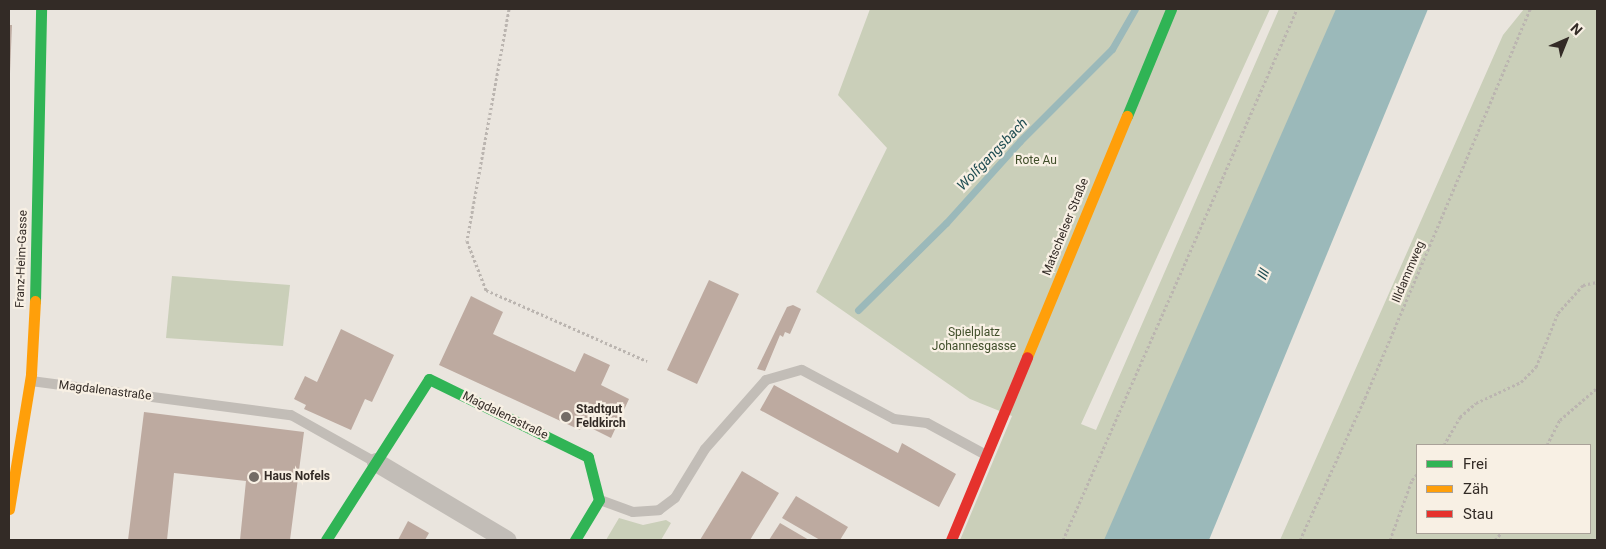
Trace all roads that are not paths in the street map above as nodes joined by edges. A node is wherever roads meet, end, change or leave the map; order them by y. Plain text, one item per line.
1 (41, 9) edge
2 (1171, 9) edge
3 (30, 381) junction
4 (987, 456) junction
5 (376, 462) junction
6 (599, 500) junction
7 (9, 509) edge
8 (326, 540) edge
9 (507, 540) edge
10 (575, 540) edge
11 (951, 540) edge

1 - 3 street, Franz-Heim-Gasse
2 - 4 street, Matschelser Straße
3 - 5 lane, Magdalenastraße
3 - 7 street, Franz-Heim-Gasse
4 - 6 lane
4 - 11 street, Matschelser Straße
5 - 6 street, Magdalenastraße
5 - 8 street, Magdalenastraße
5 - 9 street, Magdalenastraße
6 - 10 street

